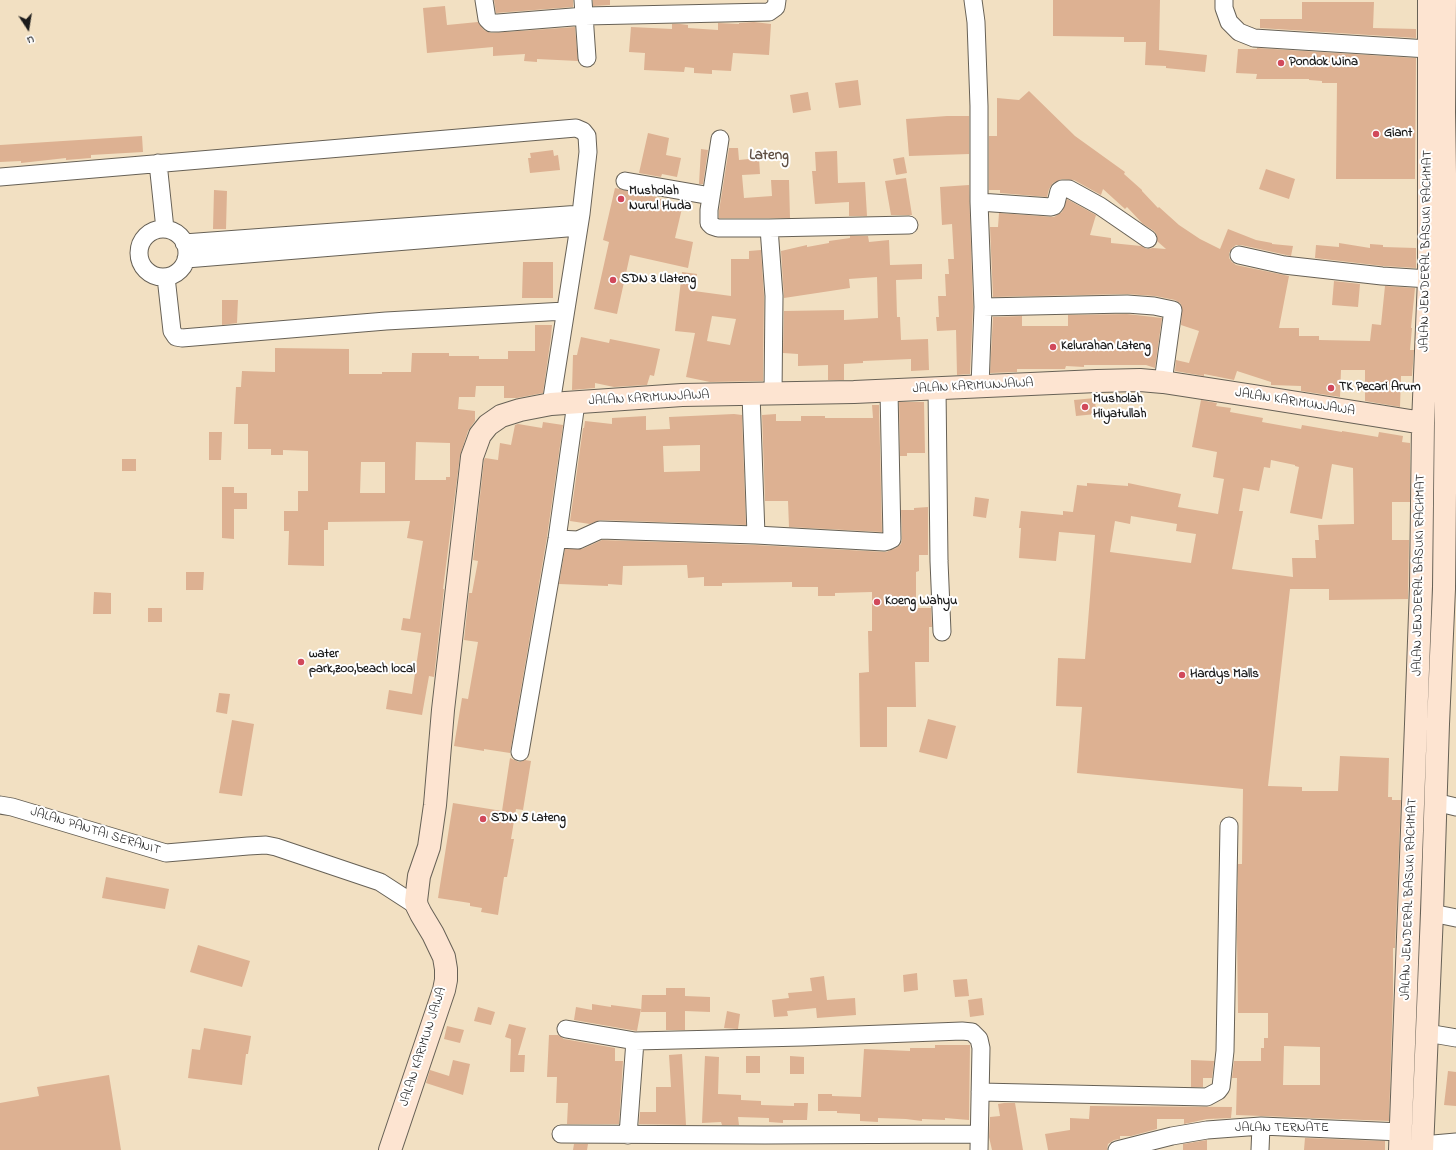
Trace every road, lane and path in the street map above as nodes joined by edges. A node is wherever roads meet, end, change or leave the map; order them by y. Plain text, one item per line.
1 (484, 0) edge
2 (777, 0) edge
3 (973, 0) edge
4 (1224, 0) edge
5 (1429, 0) edge
6 (1445, 0) edge
7 (584, 8) edge
8 (1428, 50) junction
9 (587, 58) dead end
10 (720, 139) dead end
11 (158, 163) junction
12 (1451, 172) edge
13 (0, 177) edge
14 (626, 181) dead end
15 (711, 196) junction
16 (979, 202) junction
17 (580, 220) junction
18 (908, 225) dead end
19 (770, 228) junction
20 (165, 229) junction
21 (1148, 238) dead end
22 (185, 251) junction
23 (1239, 255) dead end
24 (166, 277) junction
25 (1429, 279) junction
26 (1452, 297) edge
27 (983, 307) junction
28 (565, 311) junction
29 (1163, 382) junction
30 (980, 386) junction
31 (937, 388) junction
32 (889, 391) junction
33 (751, 394) junction
34 (773, 394) junction
35 (576, 403) junction
36 (551, 404) junction
37 (1424, 423) junction
38 (1451, 450) edge
39 (756, 535) junction
40 (557, 539) junction
41 (1422, 554) junction
42 (1450, 559) edge
43 (1421, 586) junction
44 (1450, 590) edge
45 (942, 632) dead end
46 (520, 752) dead end
47 (1435, 802) junction
48 (0, 805) edge
49 (1456, 807) edge
50 (1229, 826) dead end
51 (417, 903) junction
52 (1432, 913) junction
53 (1456, 918) edge
54 (566, 1029) dead end
55 (1427, 1033) junction
56 (1456, 1038) edge
57 (635, 1041) junction
58 (980, 1092) junction
59 (1261, 1126) junction
60 (561, 1134) dead end
61 (628, 1135) junction
62 (1401, 1141) edge
63 (979, 1142) edge
64 (1456, 1142) edge
65 (1422, 1147) edge
66 (390, 1150) edge
67 (1117, 1150) edge
68 (1260, 1150) edge

1 - 7 street
2 - 7 street
3 - 16 street
4 - 8 street
5 - 8 main road, JALAN JENDERAL BASUKI RACHMAT
6 - 12 main road, JALAN JENDERAL BASUKI RACHMAT
7 - 9 street
8 - 25 main road, JALAN JENDERAL BASUKI RACHMAT
10 - 15 street
11 - 13 street
11 - 17 street
11 - 20 street
12 - 26 main road, JALAN JENDERAL BASUKI RACHMAT
14 - 15 street
15 - 19 street
16 - 21 street
16 - 27 street
17 - 22 street
17 - 28 street
18 - 19 street
19 - 34 street
20 - 22 street
20 - 24 street
22 - 24 street
23 - 25 street
24 - 28 street
25 - 37 main road, JALAN JENDERAL BASUKI RACHMAT
26 - 38 main road, JALAN JENDERAL BASUKI RACHMAT
27 - 29 street
27 - 30 street
28 - 36 street
29 - 30 main road, JALAN KARIMUNJAWA
29 - 37 main road, JALAN KARIMUNJAWA
30 - 31 main road, JALAN KARIMUNJAWA
31 - 32 main road, JALAN KARIMUNJAWA
31 - 45 street
32 - 34 main road, JALAN KARIMUNJAWA
32 - 39 street
33 - 34 main road, JALAN KARIMUNJAWA
33 - 35 main road, JALAN KARIMUNJAWA
33 - 39 street
35 - 36 main road, JALAN KARIMUNJAWA
35 - 40 street
36 - 51 main road, JALAN KARIMUNJAWA
37 - 41 main road, JALAN JENDERAL BASUKI RACHMAT
38 - 42 main road, JALAN JENDERAL BASUKI RACHMAT
39 - 40 street
40 - 46 street
41 - 42 main road
41 - 43 main road, JALAN JENDERAL BASUKI RACHMAT
42 - 44 main road, JALAN JENDERAL BASUKI RACHMAT
43 - 44 main road
43 - 62 main road, JALAN JENDERAL BASUKI RACHMAT
44 - 47 main road, JALAN JENDERAL BASUKI RACHMAT
47 - 49 street
47 - 52 main road, JALAN JENDERAL BASUKI RACHMAT
48 - 51 street, JALAN PANTAI SERANIT
50 - 58 street
51 - 66 main road, JALAN KARIMUN JAWA
52 - 53 street
52 - 55 main road, JALAN JENDERAL BASUKI RACHMAT
54 - 57 street
55 - 56 street
55 - 65 main road, JALAN JENDERAL BASUKI RACHMAT
57 - 58 street
57 - 61 street
58 - 63 street
59 - 62 street, JALAN TERNATE
59 - 67 street, JALAN TERNATE
59 - 68 street
60 - 61 street
61 - 63 street
64 - 65 street

